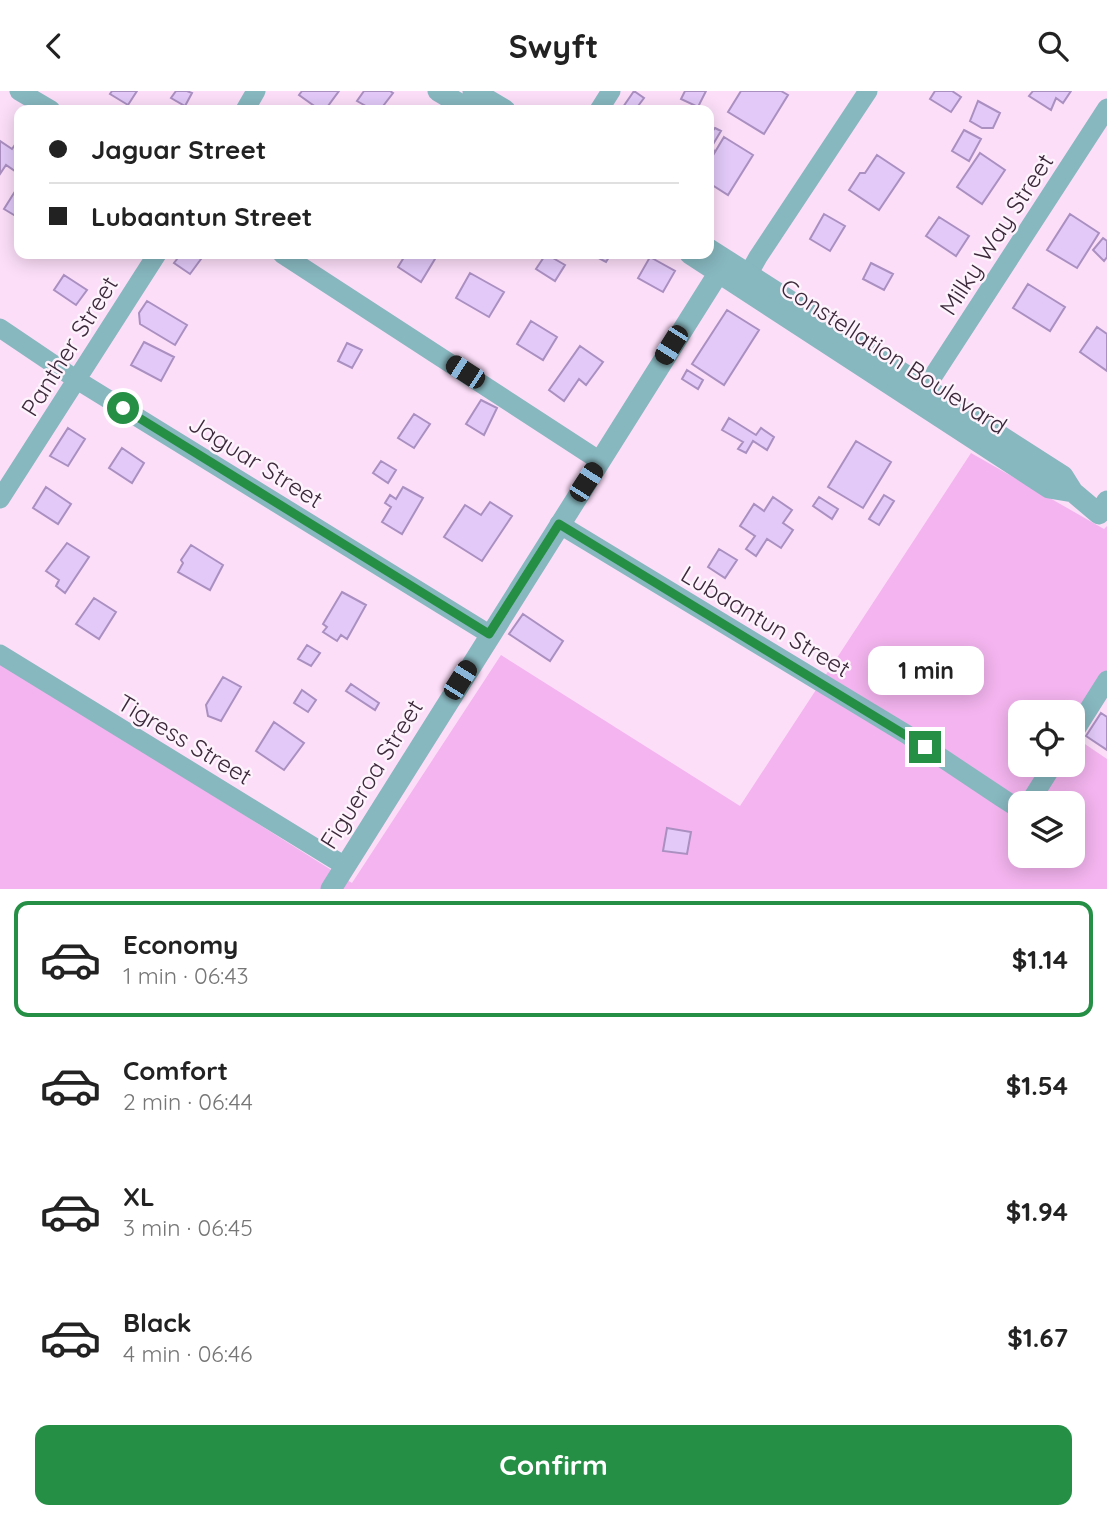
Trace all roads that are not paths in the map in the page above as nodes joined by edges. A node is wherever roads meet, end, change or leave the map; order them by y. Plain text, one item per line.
1 (19, 91) edge
2 (438, 91) edge
3 (473, 91) edge
4 (868, 91) edge
5 (43, 105) edge
6 (462, 105) edge
7 (497, 105) edge
8 (1107, 108) edge
9 (154, 259) edge
10 (290, 259) edge
11 (717, 261) edge
12 (745, 281) junction
13 (0, 328) edge
14 (77, 380) junction
15 (926, 387) junction
16 (600, 461) junction
17 (1073, 492) junction
18 (0, 499) edge
19 (1104, 512) edge
20 (559, 524) junction
21 (489, 634) junction
22 (0, 654) edge
23 (1107, 680) edge
24 (1085, 715) edge
25 (1008, 798) edge
26 (345, 866) junction
27 (331, 889) edge

1 - 5 street
2 - 6 street
3 - 7 street
4 - 12 street
8 - 15 street, Milky Way Street
9 - 14 street, Panther Street
10 - 16 street
11 - 12 street, Constellation Boulevard
11 - 16 street, Figueroa Street
12 - 15 street, Constellation Boulevard
12 - 17 street, Constellation Boulevard
13 - 14 street, Jaguar Street
14 - 18 street, Panther Street
14 - 21 street, Jaguar Street
15 - 17 street, Constellation Boulevard
16 - 20 street, Figueroa Street
17 - 19 street, Constellation Boulevard
20 - 21 street, Figueroa Street
20 - 25 street, Lubaantun Street
21 - 26 street, Figueroa Street
22 - 26 street, Tigress Street
23 - 24 street
26 - 27 street, Figueroa Street

